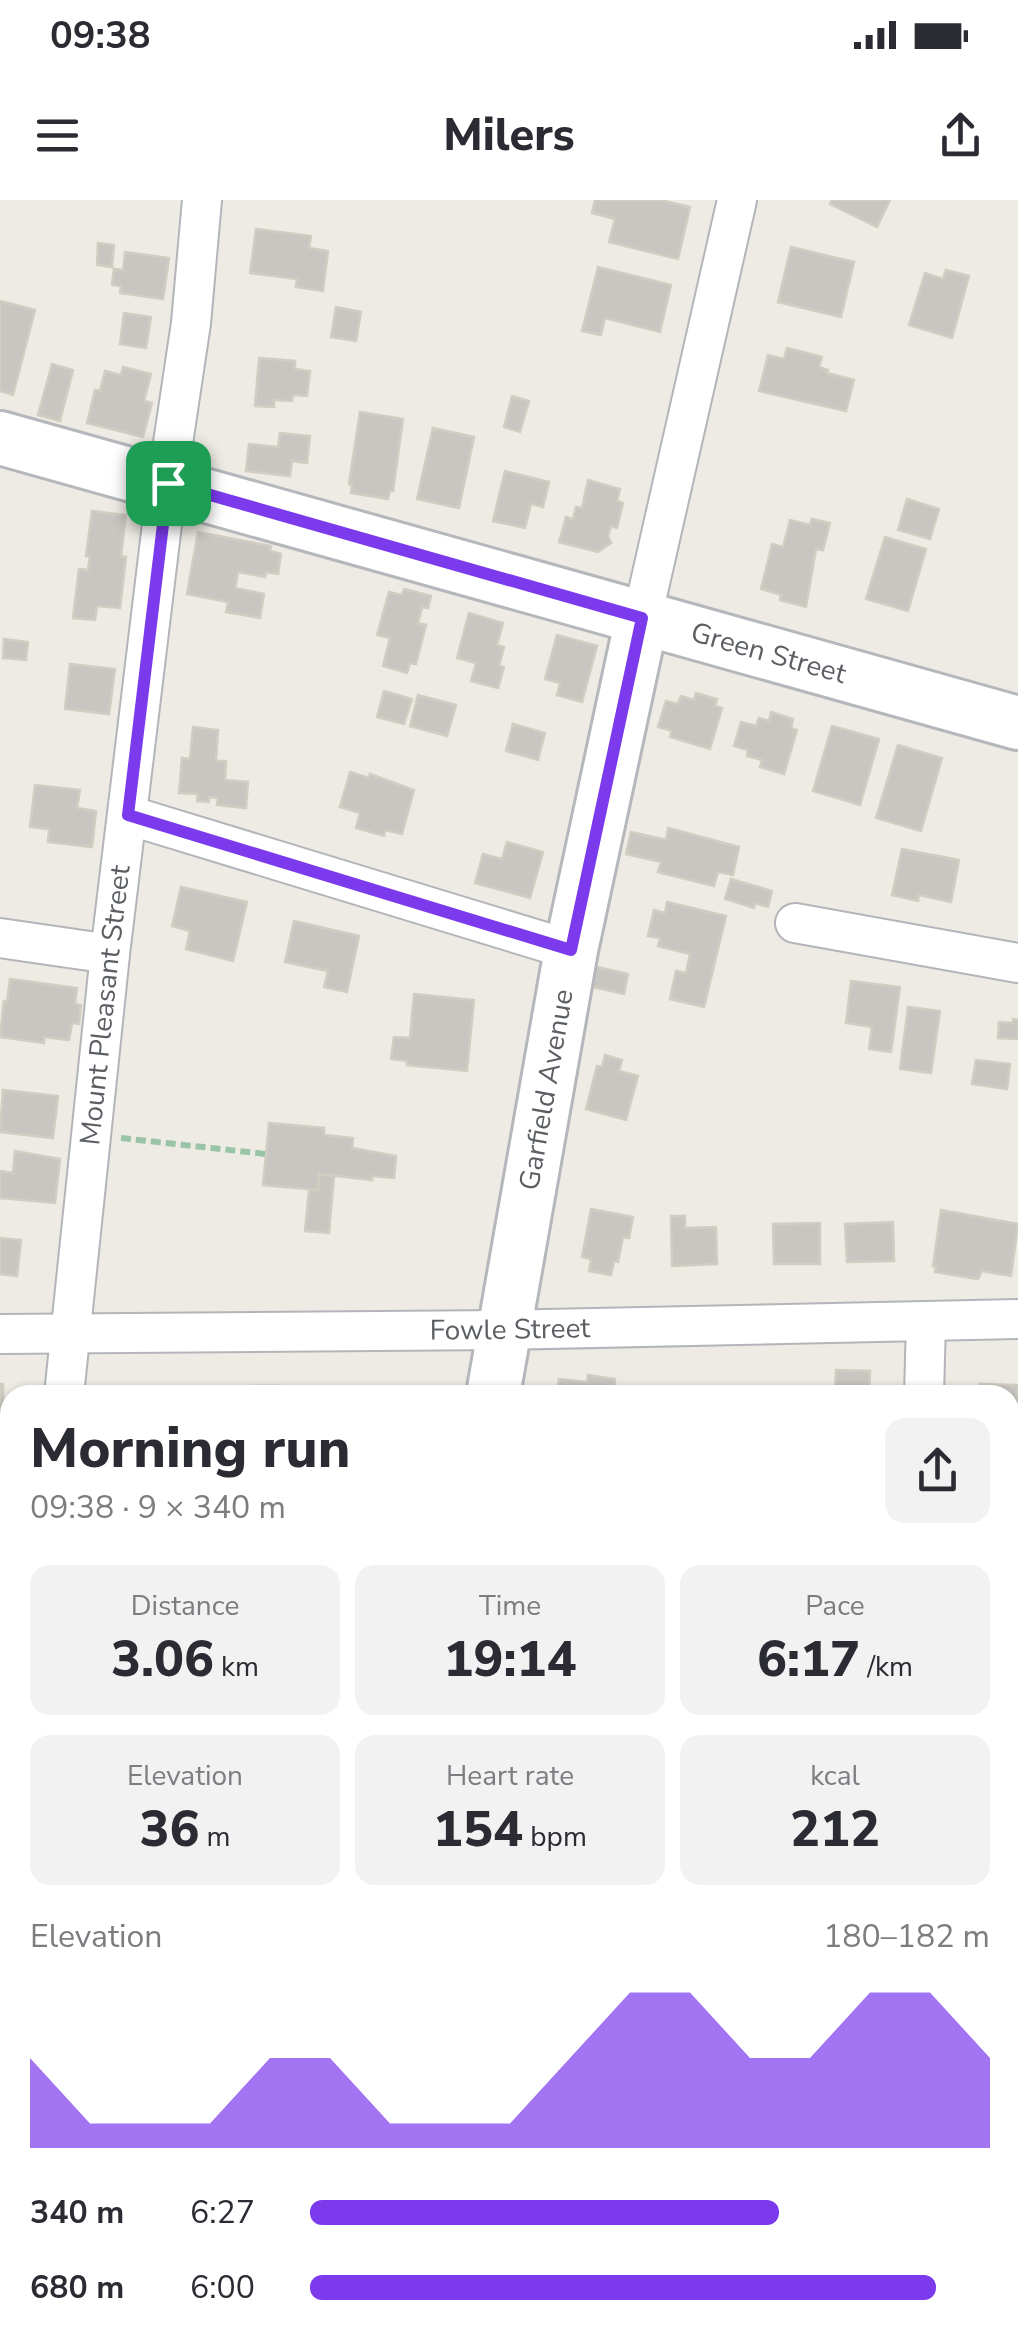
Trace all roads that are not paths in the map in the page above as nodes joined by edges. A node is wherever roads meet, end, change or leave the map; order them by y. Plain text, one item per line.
1 (202, 200) edge
2 (738, 200) edge
3 (0, 438) edge
4 (168, 483) junction
5 (642, 618) junction
6 (1018, 723) edge
7 (128, 815) junction
8 (795, 922) dead end
9 (0, 938) edge
10 (571, 950) junction
11 (110, 954) junction
12 (1018, 962) edge
13 (1018, 1319) edge
14 (926, 1321) junction
15 (502, 1330) junction
16 (71, 1332) junction
17 (0, 1334) edge
18 (65, 1385) edge
19 (494, 1385) edge
20 (924, 1385) edge

1 - 4 street, Mount Pleasant Street
2 - 5 street, Garfield Avenue
3 - 4 street, Green Street
4 - 5 street, Green Street
4 - 7 street, Mount Pleasant Street
5 - 6 street, Green Street
5 - 10 street, Garfield Avenue
7 - 10 street
7 - 11 street, Mount Pleasant Street
8 - 12 street
9 - 11 street
10 - 15 street, Garfield Avenue
11 - 16 street, Mount Pleasant Street
13 - 14 street, Fowle Street
14 - 15 street, Fowle Street
14 - 20 street
15 - 16 street, Fowle Street
15 - 19 street, Garfield Avenue
16 - 17 street, Fowle Street
16 - 18 street, Mount Pleasant Street

